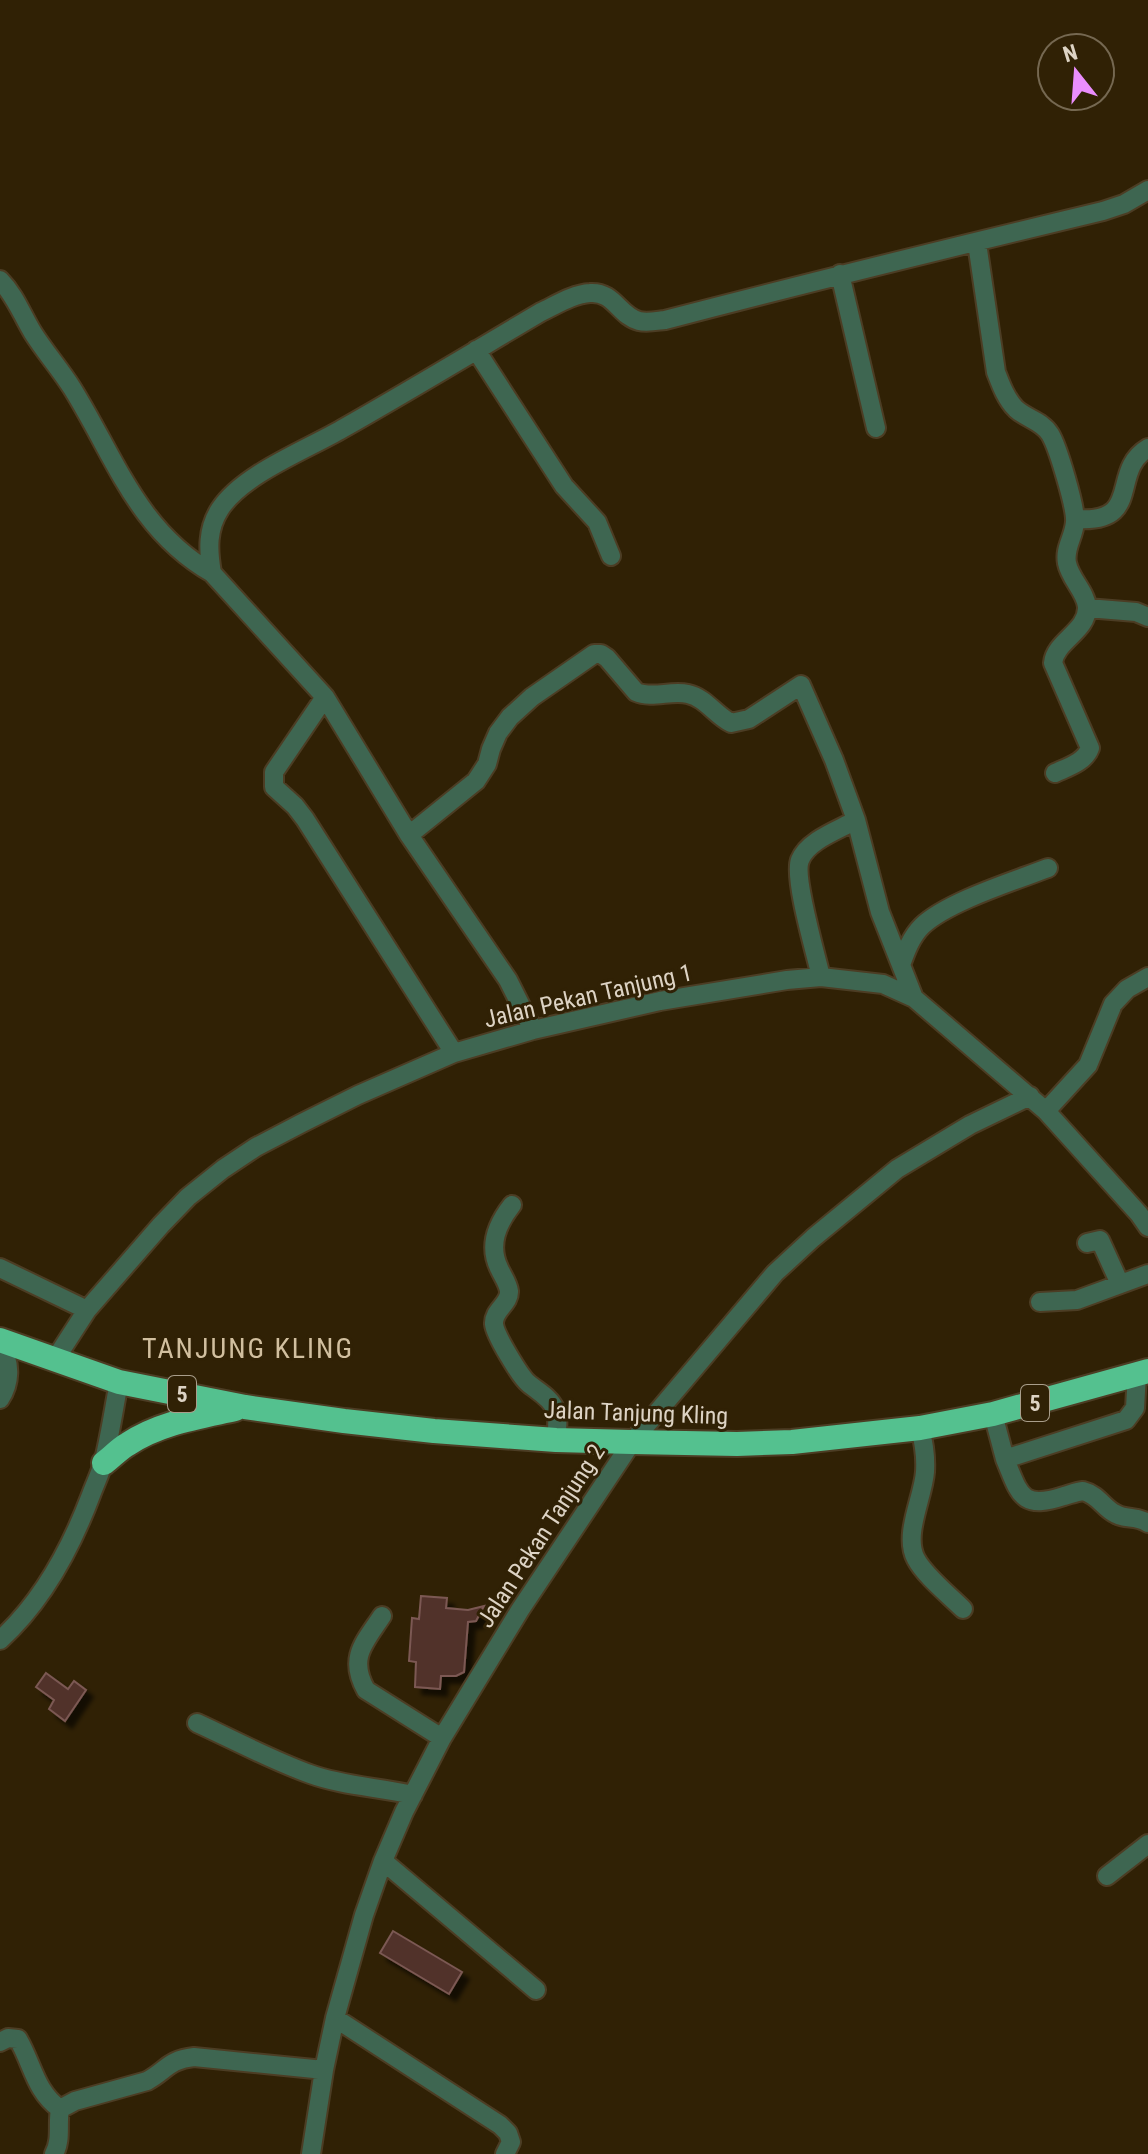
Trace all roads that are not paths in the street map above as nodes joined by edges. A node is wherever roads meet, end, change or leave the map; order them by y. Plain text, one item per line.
1 (1148, 190) edge
2 (977, 243) junction
3 (840, 274) junction
4 (0, 280) edge
5 (476, 350) junction
6 (876, 428) dead end
7 (1148, 448) edge
8 (1076, 519) junction
9 (611, 556) dead end
10 (212, 573) junction
11 (1087, 608) junction
12 (1148, 617) edge
13 (325, 697) junction
14 (1055, 773) dead end
15 (856, 820) junction
16 (409, 835) junction
17 (1048, 868) dead end
18 (901, 965) junction
19 (821, 977) junction
20 (1148, 977) edge
21 (914, 998) junction
22 (533, 1030) junction
23 (454, 1053) junction
24 (1030, 1096) junction
25 (1046, 1111) junction
26 (512, 1205) dead end
27 (1148, 1227) edge
28 (1087, 1243) dead end
29 (0, 1268) edge
30 (1148, 1274) edge
31 (1120, 1284) junction
32 (1040, 1302) dead end
33 (87, 1310) junction
34 (0, 1340) edge
35 (0, 1348) edge
36 (56, 1358) junction
37 (1142, 1372) edge
38 (119, 1382) junction
39 (0, 1399) edge
40 (245, 1407) junction
41 (993, 1414) junction
42 (920, 1428) junction
43 (556, 1440) junction
44 (632, 1442) junction
45 (1005, 1459) junction
46 (104, 1463) junction
47 (1148, 1523) edge
48 (963, 1609) dead end
49 (382, 1616) dead end
50 (0, 1640) edge
51 (197, 1723) dead end
52 (442, 1738) junction
53 (413, 1795) junction
54 (1148, 1844) edge
55 (383, 1861) junction
56 (1107, 1876) dead end
57 (536, 1990) dead end
58 (335, 2018) junction
59 (9, 2040) edge
60 (324, 2070) junction
61 (60, 2109) junction
62 (54, 2154) edge
63 (311, 2154) edge
64 (505, 2154) edge

1 - 2 street
2 - 3 street
2 - 8 street
3 - 5 street
3 - 6 street
4 - 10 street
5 - 9 street
5 - 10 street
7 - 8 street
8 - 11 street
10 - 13 street
11 - 12 street
11 - 14 street
13 - 16 street
13 - 23 street
15 - 16 street
15 - 18 street
15 - 19 street
16 - 22 street
17 - 18 street
18 - 21 street
19 - 21 street, Jalan Pekan Tanjung 1
19 - 22 street, Jalan Pekan Tanjung 1
20 - 25 street
21 - 24 street, Jalan Pekan Tanjung 1
22 - 23 street, Jalan Pekan Tanjung 1
23 - 33 street, Jalan Pekan Tanjung 1
24 - 25 street, Jalan Pekan Tanjung 1
24 - 44 street, Jalan Pekan Tanjung 2
25 - 27 street, Jalan Pekan Tanjung 1
26 - 43 street
28 - 31 street
29 - 33 street
30 - 31 street
31 - 32 street
33 - 36 street, Jalan Pekan Tanjung 1
34 - 36 highway, Jalan Tanjung Kling / 5
35 - 39 street
36 - 38 highway, Jalan Tanjung Kling / 5
37 - 41 highway, Jalan Tanjung Kling / 5
37 - 45 street
38 - 40 highway, Jalan Tanjung Kling / 5
38 - 46 street
40 - 43 highway, Jalan Tanjung Kling / 5
40 - 46 highway
41 - 42 highway, Jalan Tanjung Kling / 5
41 - 45 street
42 - 44 highway, Jalan Tanjung Kling / 5
42 - 48 street
43 - 44 highway, Jalan Tanjung Kling / 5
44 - 52 street, Jalan Pekan Tanjung 2
45 - 47 street
46 - 50 street
49 - 52 street
51 - 53 street
52 - 53 street, Jalan Pekan Tanjung 2
53 - 55 street, Jalan Pekan Tanjung 2
54 - 56 street
55 - 57 street
55 - 58 street, Jalan Pekan Tanjung 2
58 - 60 street, Jalan Pekan Tanjung 2
58 - 64 street
59 - 61 street
60 - 61 street
60 - 63 street, Jalan Pekan Tanjung 2
61 - 62 street

